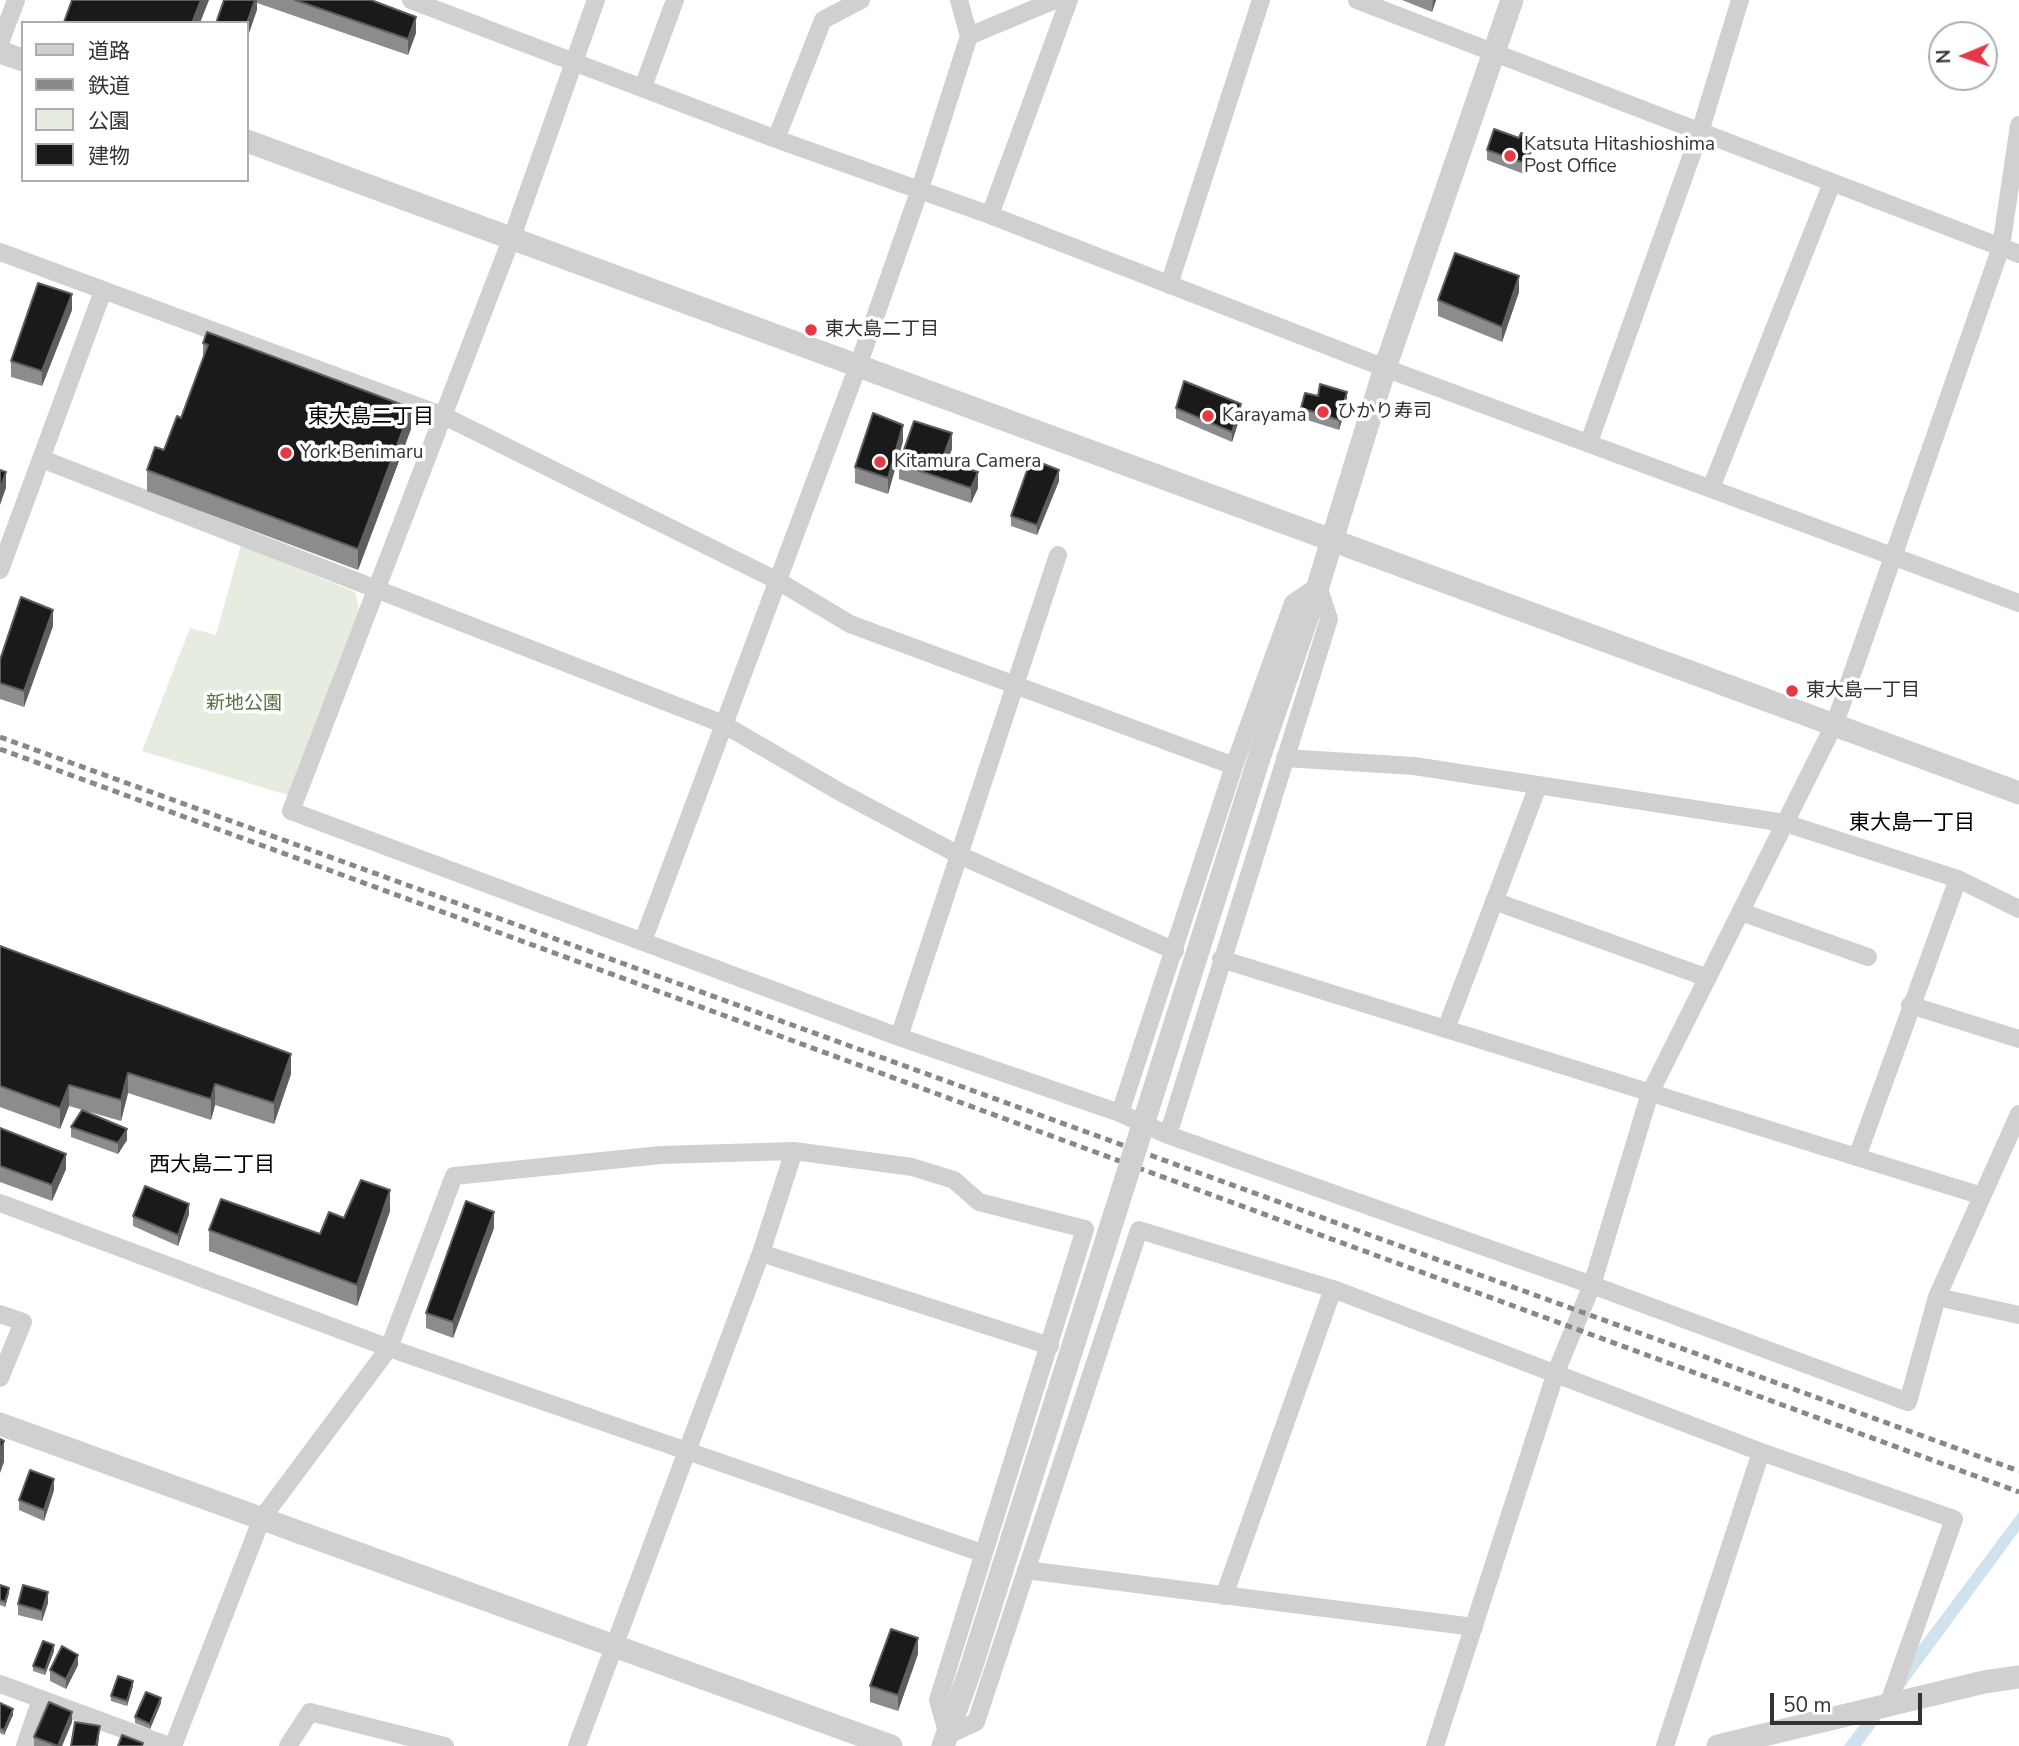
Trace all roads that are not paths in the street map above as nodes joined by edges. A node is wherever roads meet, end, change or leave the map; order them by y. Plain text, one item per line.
1 (16, 0) edge
2 (411, 0) edge
3 (596, 0) edge
4 (675, 0) edge
5 (861, 0) edge
6 (960, 0) edge
7 (1055, 0) edge
8 (1069, 0) edge
9 (1261, 0) edge
10 (1357, 0) edge
11 (1511, 0) edge
12 (1740, 0) edge
13 (969, 36) junction
14 (0, 43) edge
15 (0, 52) edge
16 (1493, 54) junction
17 (21, 59) edge
18 (574, 62) junction
19 (643, 86) junction
20 (2019, 125) edge
21 (1700, 132) junction
22 (776, 139) junction
23 (248, 141) edge
24 (1832, 183) junction
25 (920, 189) junction
26 (990, 215) junction
27 (512, 237) junction
28 (2001, 247) junction
29 (0, 252) edge
30 (2019, 254) edge
31 (1169, 285) junction
32 (103, 291) junction
33 (858, 366) junction
34 (1385, 368) junction
35 (443, 416) junction
36 (1589, 442) junction
37 (42, 459) junction
38 (1711, 488) junction
39 (1332, 540) junction
40 (1058, 555) dead end
41 (1895, 555) junction
42 (0, 570) edge
43 (778, 580) junction
44 (1318, 586) junction
45 (376, 591) junction
46 (2019, 603) edge
47 (1013, 685) junction
48 (1835, 723) junction
49 (723, 724) junction
50 (1285, 758) junction
51 (1234, 766) junction
52 (1538, 786) junction
53 (2019, 793) edge
54 (1786, 823) junction
55 (959, 855) junction
56 (1958, 879) junction
57 (1494, 901) junction
58 (2019, 909) edge
59 (1741, 912) junction
60 (643, 941) junction
61 (1175, 951) junction
62 (1868, 957) dead end
63 (1221, 959) junction
64 (1708, 978) junction
65 (1910, 1005) junction
66 (1446, 1029) junction
67 (899, 1037) junction
68 (2019, 1039) edge
69 (1650, 1093) junction
70 (1120, 1113) junction
71 (2019, 1114) edge
72 (1168, 1135) junction
73 (794, 1151) junction
74 (1857, 1157) junction
75 (1982, 1196) junction
76 (0, 1203) edge
77 (761, 1253) junction
78 (1592, 1285) junction
79 (1333, 1289) junction
80 (1937, 1297) junction
81 (0, 1314) edge
82 (2019, 1315) edge
83 (1050, 1346) junction
84 (389, 1348) junction
85 (1556, 1372) junction
86 (0, 1378) edge
87 (0, 1424) edge
88 (687, 1452) junction
89 (1760, 1452) junction
90 (262, 1518) junction
91 (982, 1553) junction
92 (1026, 1570) junction
93 (1224, 1596) junction
94 (1474, 1627) junction
95 (614, 1645) junction
96 (2019, 1677) edge
97 (0, 1684) edge
98 (41, 1699) junction
99 (1888, 1705) junction
100 (946, 1741) edge
101 (25, 1746) edge
102 (171, 1746) edge
103 (288, 1746) edge
104 (444, 1746) edge
105 (577, 1746) edge
106 (891, 1746) edge
107 (1435, 1746) edge
108 (1665, 1746) edge
109 (1718, 1746) edge

1 - 14 street
2 - 18 street
3 - 18 street
4 - 19 street
5 - 22 street
6 - 13 street
7 - 13 street
8 - 26 street
9 - 31 street
10 - 16 street
11 - 16 street
12 - 21 street
13 - 25 street
15 - 17 street
16 - 21 street
16 - 34 street
18 - 19 street
18 - 27 street
19 - 22 street
20 - 28 street
21 - 24 street
21 - 36 street
22 - 25 street
23 - 27 street
24 - 28 street
24 - 38 street
25 - 26 street
25 - 33 street
26 - 31 street
27 - 33 street
27 - 35 street
28 - 30 street
28 - 41 street
29 - 32 street
31 - 34 street
32 - 35 street
32 - 37 street
33 - 39 street
33 - 43 street
34 - 36 street
34 - 39 street
35 - 43 street
35 - 45 street
36 - 38 street
37 - 42 street
37 - 45 street
38 - 41 street
39 - 44 street
39 - 48 street
40 - 47 street
41 - 46 street
41 - 48 street
43 - 47 street
43 - 49 street
44 - 50 street
44 - 51 street
44 - 100 street, bridge
45 - 49 street
45 - 60 street
47 - 51 street
47 - 55 street
48 - 53 street
48 - 54 street
49 - 55 street
49 - 60 street
50 - 52 street
50 - 63 street
51 - 61 street
52 - 54 street
52 - 57 street
54 - 56 street
54 - 59 street
55 - 61 street
55 - 67 street
56 - 58 street
56 - 65 street
57 - 64 street
57 - 66 street
59 - 62 street
59 - 64 street
60 - 67 street
61 - 70 street
63 - 66 street
63 - 72 street
64 - 69 street
65 - 68 street
65 - 74 street
66 - 69 street
67 - 70 street
69 - 74 street
69 - 78 street
70 - 72 street
71 - 75 street
72 - 78 street
73 - 77 street
73 - 83 street
73 - 84 street
74 - 75 street
75 - 80 street
76 - 84 street
77 - 83 street
77 - 88 street
78 - 80 street
78 - 85 street
79 - 85 street
79 - 92 street
79 - 93 street
80 - 82 street
81 - 86 street
83 - 91 street
84 - 88 street
84 - 90 street
85 - 89 street
85 - 94 street
87 - 90 street
88 - 91 street
88 - 95 street
89 - 99 street
89 - 108 street
90 - 95 street
90 - 102 street
91 - 100 street
92 - 93 street
92 - 100 street
93 - 94 street
94 - 107 street
95 - 105 street
95 - 106 street
96 - 99 street
97 - 98 street
98 - 101 street
98 - 102 street
99 - 109 street
103 - 104 street

